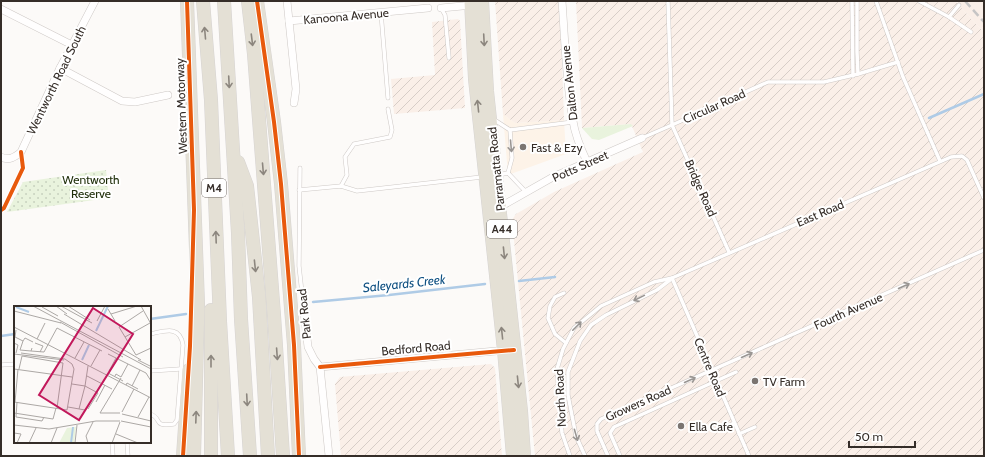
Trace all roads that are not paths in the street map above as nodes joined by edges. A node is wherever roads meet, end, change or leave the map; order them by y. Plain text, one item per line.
1 (95, 1) edge
2 (187, 1) edge
3 (203, 1) edge
4 (224, 1) edge
5 (248, 1) edge
6 (257, 1) edge
7 (287, 1) edge
8 (562, 1) edge
9 (668, 1) edge
10 (852, 1) edge
11 (857, 1) edge
12 (876, 1) edge
13 (919, 1) edge
14 (476, 3) edge
15 (451, 4) edge
16 (959, 5) dead end
17 (1, 8) edge
18 (428, 8) dead end
19 (441, 8) joint
20 (381, 13) junction
21 (950, 17) junction
22 (289, 21) junction
23 (972, 32) dead end
24 (72, 45) junction
25 (449, 58) dead end
26 (898, 62) junction
27 (60, 68) junction
28 (858, 74) junction
29 (853, 76) junction
30 (168, 95) dead end
31 (388, 98) dead end
32 (294, 104) dead end
33 (388, 109) dead end
34 (490, 117) junction
35 (573, 122) junction
36 (672, 125) junction
37 (510, 130) junction
38 (642, 138) joint
39 (233, 145) junction
40 (1, 157) edge
41 (587, 162) junction
42 (940, 162) junction
43 (300, 168) dead end
44 (497, 175) junction
45 (341, 186) junction
46 (299, 190) junction
47 (526, 192) junction
48 (984, 198) edge
49 (494, 208) junction
50 (984, 250) edge
51 (729, 252) junction
52 (672, 278) junction
53 (564, 292) dead end
54 (296, 294) junction
55 (205, 303) junction
56 (298, 312) junction
57 (205, 323) junction
58 (151, 334) edge
59 (566, 343) junction
60 (509, 350) junction
61 (14, 364) edge
62 (1, 365) edge
63 (320, 367) junction
64 (180, 369) junction
65 (151, 371) edge
66 (711, 371) junction
67 (736, 372) dead end
68 (716, 381) junction
69 (151, 414) edge
70 (734, 423) junction
71 (726, 427) dead end
72 (755, 427) dead end
73 (739, 434) junction
74 (112, 443) edge
75 (127, 443) edge
76 (113, 456) edge
77 (128, 456) edge
78 (183, 456) edge
79 (194, 456) edge
80 (212, 456) edge
81 (228, 456) edge
82 (250, 456) edge
83 (268, 456) edge
84 (283, 456) edge
85 (299, 456) edge
86 (329, 456) edge
87 (513, 456) edge
88 (524, 456) edge
89 (570, 456) edge
90 (585, 456) edge
91 (608, 456) edge
92 (620, 456) edge
93 (748, 456) edge

1 - 24 street, Wentworth Road South
2 - 55 highway, Western Motorway
55 -> 3 highway, M4
4 -> 39 highway, M4
5 -> 84 highway
6 - 54 highway
7 - 22 street
8 - 35 street, Dalton Avenue
9 - 36 lane, Circular Road
10 - 29 lane
11 - 28 lane
12 - 26 lane
13 - 21 lane
14 - 15 street
14 -> 34 highway, Parramatta Road / A44
44 -> 14 highway, Parramatta Road / A44
15 - 19 street
16 - 21 lane
17 - 24 street
18 - 20 street, Kanoona Avenue
19 - 25 lane
20 - 22 street, Kanoona Avenue
20 - 31 lane
21 - 23 lane
22 - 32 street
24 - 27 street, Wentworth Road South
26 - 28 lane
26 - 42 lane
27 - 30 street
27 - 40 street, Wentworth Road South
28 - 29 lane, Circular Road
29 - 36 lane, Circular Road
33 - 45 lane
34 - 37 lane
34 - 44 highway, Parramatta Road / A44
35 - 37 lane
35 - 41 street, Dalton Avenue
36 - 38 lane, Potts Street
36 - 51 lane, Bridge Road
37 -> 44 lane
38 - 41 street, Potts Street
39 -> 82 highway, M4
39 -> 83 highway
41 - 47 street, Potts Street
42 - 48 lane, East Road
42 - 51 lane, East Road
43 - 46 lane, Park Road
44 - 45 lane
44 - 47 lane
44 - 49 highway, Parramatta Road / A44
45 - 46 lane
46 - 54 lane, Park Road
47 - 49 street, Potts Street
49 - 60 highway, Parramatta Road / A44
66 -> 50 lane, Fourth Avenue
51 - 52 lane, East Road
59 -> 52 lane, North Road
52 - 66 lane, Centre Road
52 -> 90 lane
53 - 59 lane
54 - 56 highway
55 - 57 highway
55 - 57 highway
56 - 63 street, Park Road
56 - 85 highway
57 - 78 highway
79 -> 57 highway
80 -> 57 highway
57 - 81 highway
58 - 64 lane
59 - 89 lane, North Road
60 - 63 street, Bedford Road
60 - 87 highway, Parramatta Road / A44
60 -> 88 highway, Parramatta Road / A44
61 - 62 lane
63 - 86 street, Park Road
64 - 65 lane
64 - 69 lane
66 - 68 lane, Centre Road
91 -> 66 lane, Growers Road
67 - 68 lane
68 - 70 lane, Centre Road
68 - 92 lane, Growers Road
70 - 71 lane
70 - 73 lane, Centre Road
72 - 73 lane
73 - 93 lane, Centre Road
74 - 76 lane
75 - 77 lane

